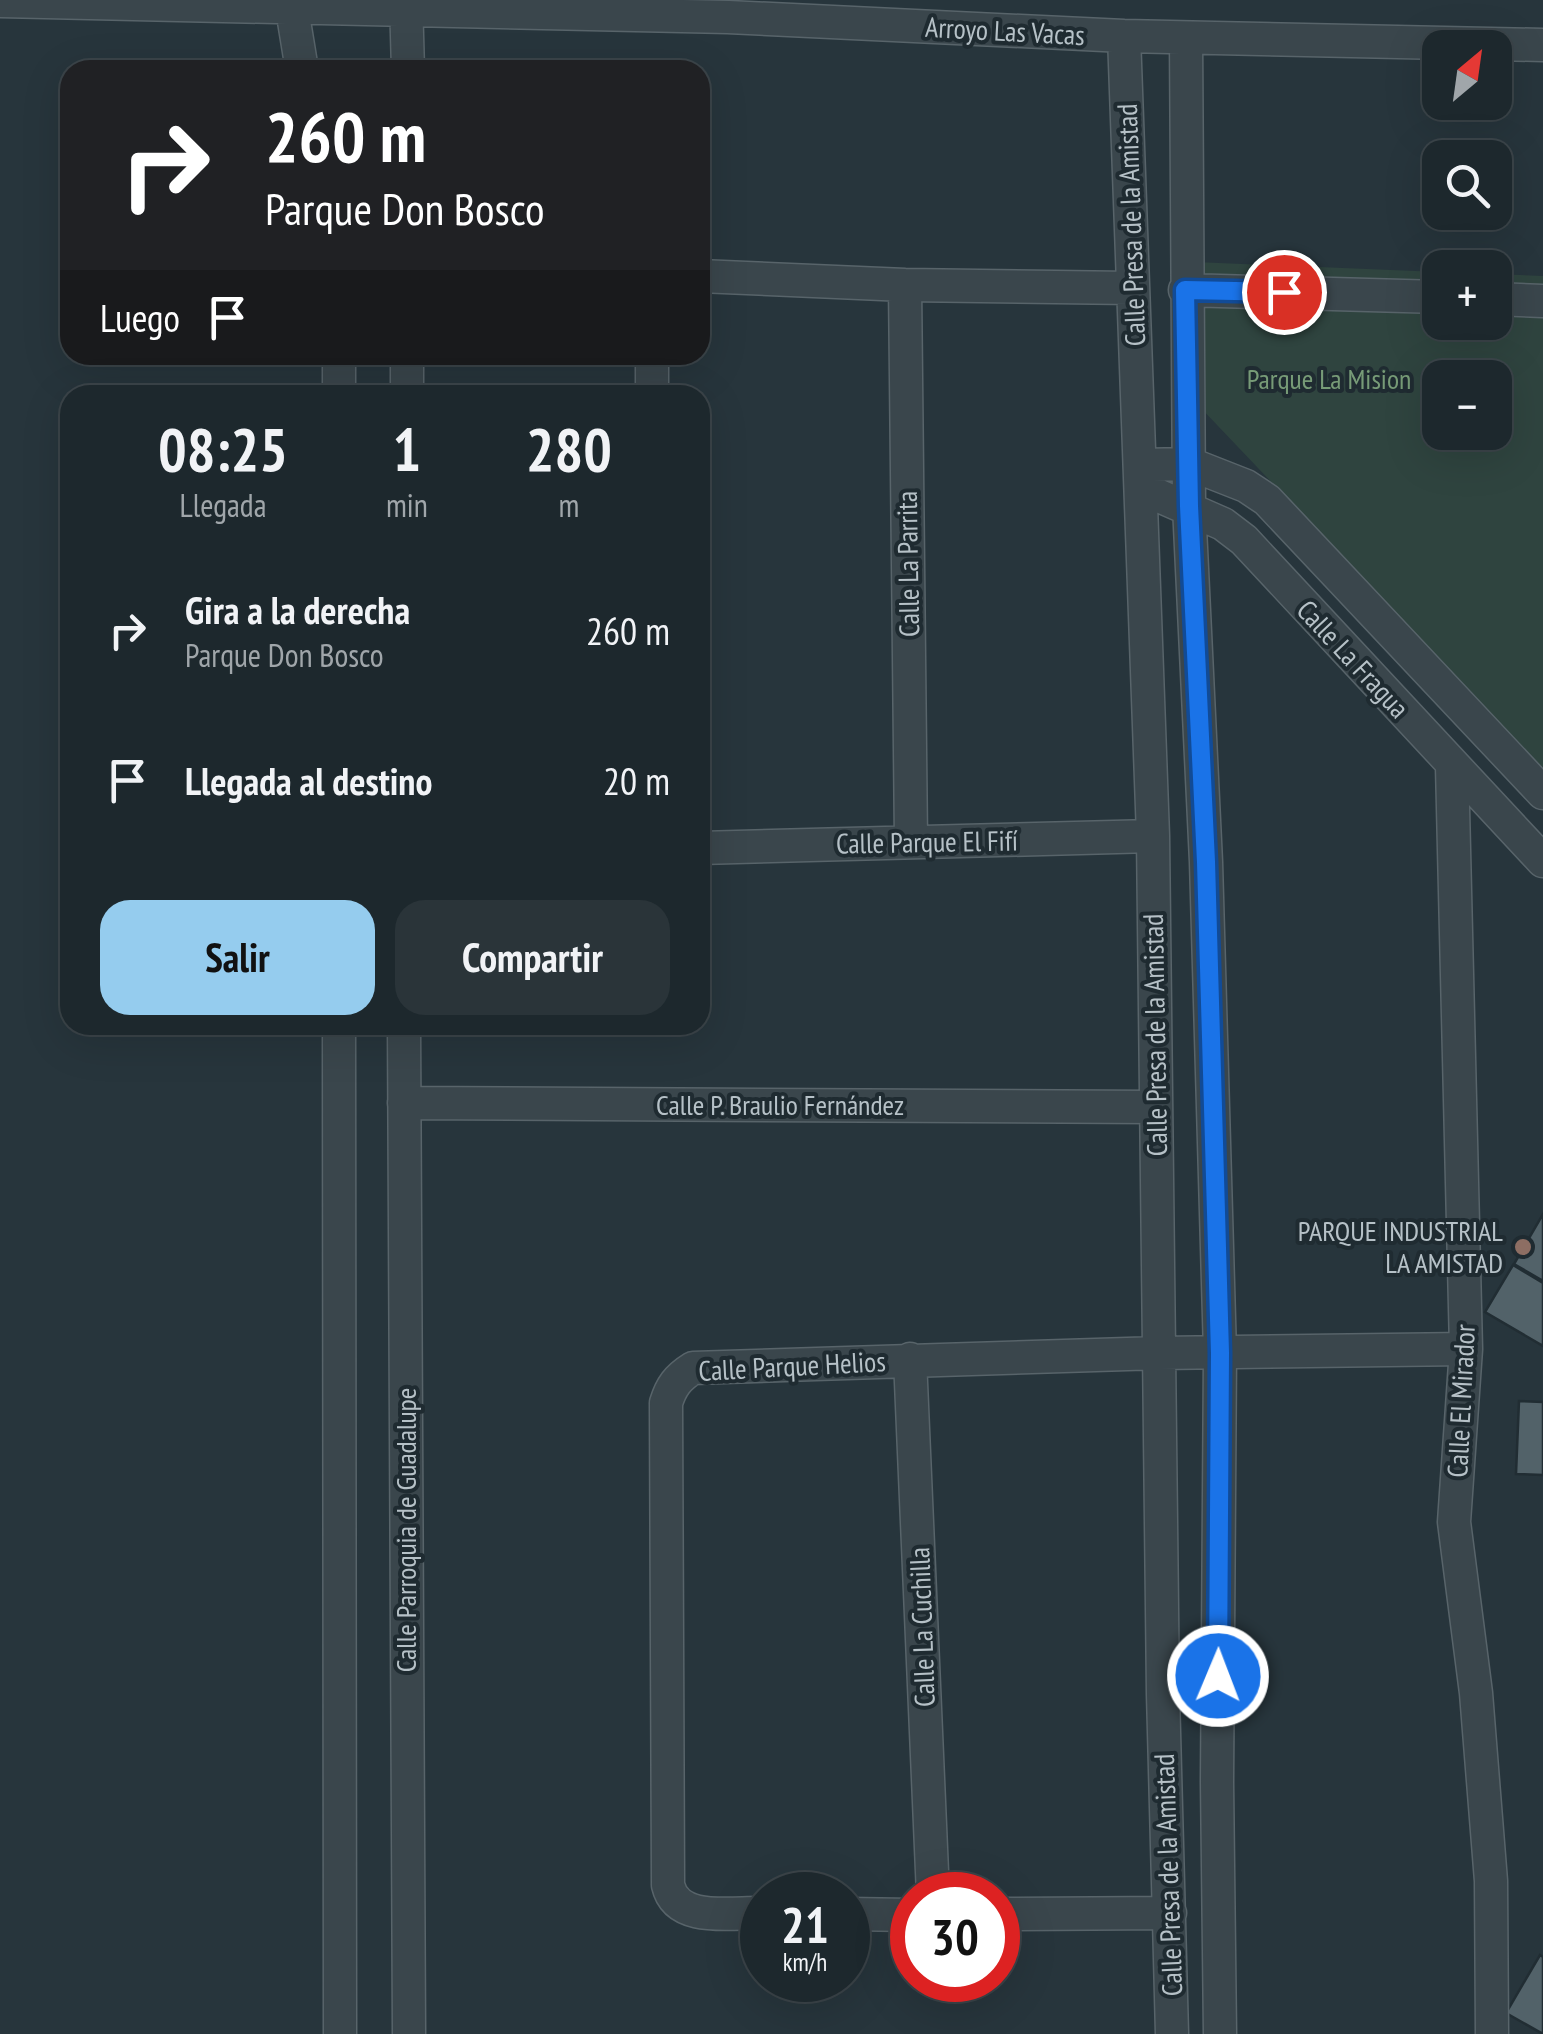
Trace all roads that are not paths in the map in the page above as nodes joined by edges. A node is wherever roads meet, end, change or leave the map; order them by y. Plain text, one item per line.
1 (0, 1) edge
2 (407, 5) edge
3 (292, 9) junction
4 (1124, 36) junction
5 (1186, 38) junction
6 (1543, 45) edge
7 (300, 60) edge
8 (408, 60) edge
9 (710, 276) edge
10 (905, 285) junction
11 (1132, 288) junction
12 (1185, 290) junction
13 (1422, 297) edge
14 (1512, 300) edge
15 (1543, 301) edge
16 (1190, 464) junction
17 (1141, 477) junction
18 (1189, 506) junction
19 (1452, 766) junction
20 (1543, 794) edge
21 (1153, 836) junction
22 (911, 842) junction
23 (710, 848) edge
24 (1543, 862) edge
25 (339, 1035) edge
26 (404, 1035) edge
27 (404, 1103) junction
28 (1155, 1107) junction
29 (1466, 1349) junction
30 (1158, 1353) junction
31 (1220, 1353) junction
32 (910, 1359) junction
33 (932, 1872) edge
34 (740, 1912) edge
35 (1170, 1913) junction
36 (1020, 1914) edge
37 (340, 2034) edge
38 (409, 2034) edge
39 (1172, 2034) edge
40 (1220, 2034) edge
41 (1492, 2034) edge

1 - 3 street, Arroyo Las Vacas
2 - 3 street, Arroyo Las Vacas
2 - 4 street, Arroyo Las Vacas
2 - 8 street
3 - 7 street
4 - 5 street, Arroyo Las Vacas
4 - 11 street, Calle Presa de la Amistad
5 - 6 street, Arroyo Las Vacas
5 - 12 street, Calle Presa de la Amistad
9 - 10 street
10 - 11 street
10 - 22 street, Calle La Parrita
11 - 17 street, Calle Presa de la Amistad
12 - 13 street
12 - 16 street, Calle Presa de la Amistad
14 - 15 street
16 - 17 street, Calle La Fragua
16 - 18 street, Calle Presa de la Amistad
16 - 20 street, Calle La Fragua
17 - 18 street, Calle La Fragua
17 - 21 street, Calle Presa de la Amistad
18 - 19 street, Calle La Fragua
18 - 31 street, Calle Presa de la Amistad
19 - 24 street, Calle La Fragua
19 - 29 street, Calle El Mirador
21 - 22 street, Calle Parque El Fifí
21 - 28 street, Calle Presa de la Amistad
22 - 23 street, Calle Parque El Fifí
25 - 37 street
26 - 27 street, Calle Parroquia de Guadalupe
27 - 28 street, Calle P. Braulio Fernández
27 - 38 street, Calle Parroquia de Guadalupe
28 - 30 street, Calle Presa de la Amistad
29 - 31 street, Calle Parque Helios
29 - 41 street, Calle El Mirador
30 - 31 street, Calle Parque Helios
30 - 32 street, Calle Parque Helios
30 - 35 street, Calle Presa de la Amistad
31 - 40 street, Calle Presa de la Amistad
32 - 33 street, Calle La Cuchilla
32 - 34 street, Calle Parque Helios
35 - 36 street
35 - 39 street, Calle Presa de la Amistad

